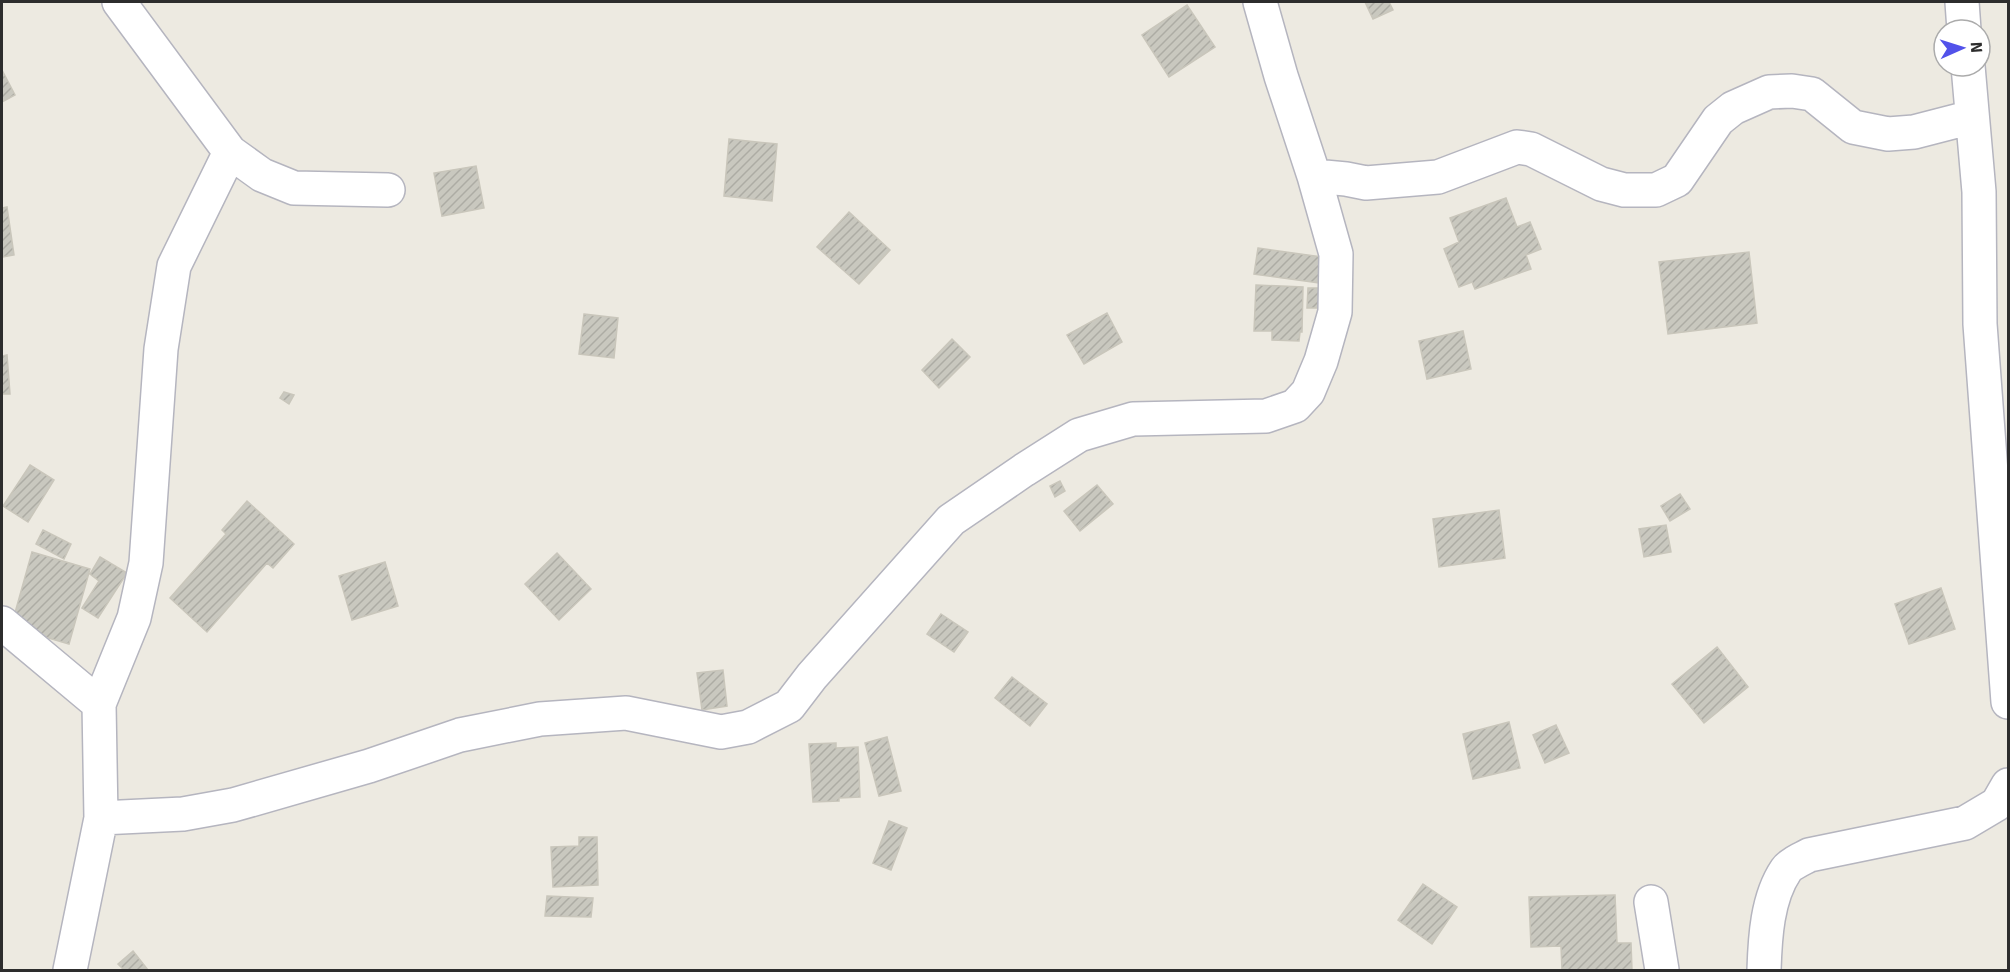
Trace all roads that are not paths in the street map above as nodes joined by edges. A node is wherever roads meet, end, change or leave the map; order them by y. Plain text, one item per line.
1 (118, 2) edge
2 (1260, 2) edge
3 (1962, 2) edge
4 (1963, 18) edge
5 (1969, 78) edge
6 (1972, 117) junction
7 (230, 152) junction
8 (1314, 176) junction
9 (388, 190) dead end
10 (2, 623) edge
11 (2008, 702) edge
12 (99, 704) junction
13 (2008, 785) edge
14 (100, 818) junction
15 (1651, 902) dead end
16 (70, 970) edge
17 (1662, 970) edge
18 (1764, 970) edge

1 - 7 street
2 - 8 street
3 - 4 street
5 - 6 street
6 - 8 street
6 - 11 street
7 - 9 street
7 - 12 street
8 - 14 street
10 - 12 street
12 - 14 street
13 - 18 street
14 - 16 street
15 - 17 street

